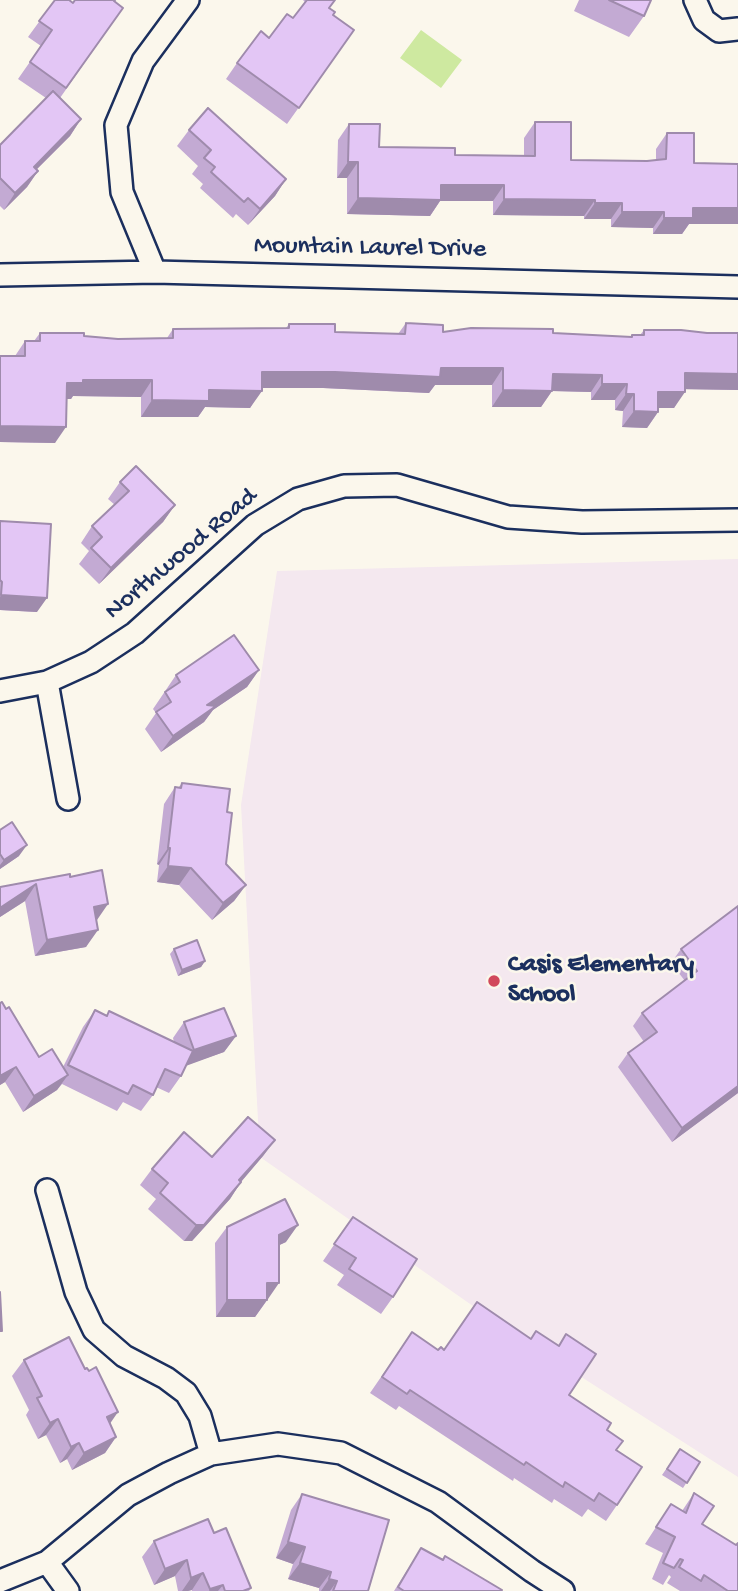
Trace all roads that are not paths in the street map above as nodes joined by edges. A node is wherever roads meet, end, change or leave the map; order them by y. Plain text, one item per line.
1 (188, 0) edge
2 (695, 0) edge
3 (738, 29) edge
4 (155, 272) junction
5 (0, 275) edge
6 (738, 287) edge
7 (738, 520) edge
8 (47, 682) junction
9 (0, 691) edge
10 (68, 799) dead end
11 (47, 1189) dead end
12 (211, 1454) junction
13 (47, 1562) junction
14 (0, 1581) edge
15 (68, 1591) edge
16 (563, 1591) edge

1 - 4 street
2 - 3 street
4 - 5 street, Mountain Laurel Drive
4 - 6 street, Mountain Laurel Drive
7 - 8 street, Northwood Road
8 - 9 street, Northwood Road
8 - 10 street
11 - 12 street
12 - 13 street
12 - 16 street
13 - 14 street
13 - 15 street

